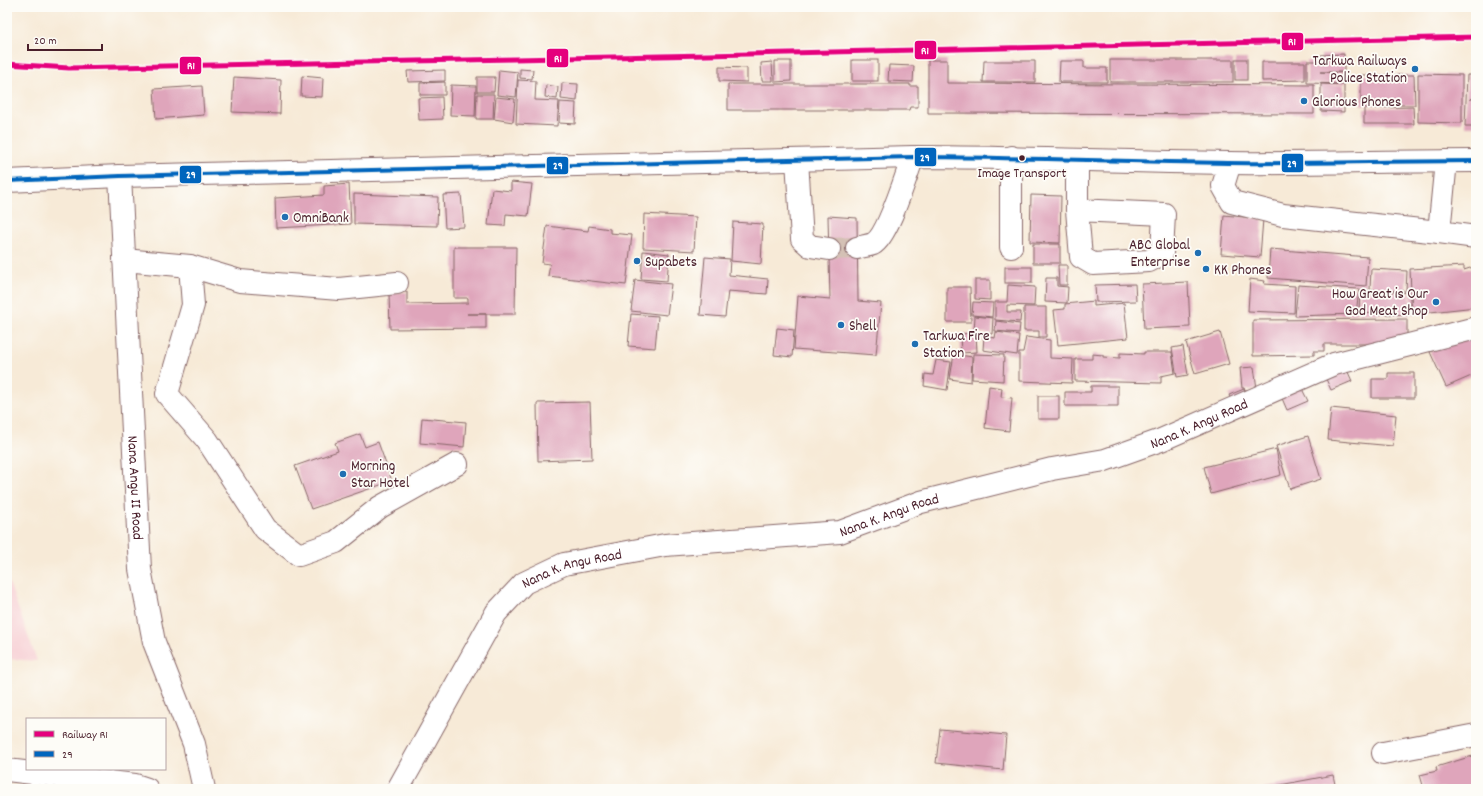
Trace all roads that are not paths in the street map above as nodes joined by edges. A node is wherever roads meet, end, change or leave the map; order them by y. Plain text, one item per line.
1 (912, 157) junction
2 (1011, 157) junction
3 (797, 160) junction
4 (1077, 160) junction
5 (1446, 161) junction
6 (1476, 161) edge
7 (1230, 163) junction
8 (120, 176) junction
9 (7, 181) edge
10 (1077, 210) dead end
11 (1439, 232) junction
12 (1476, 237) edge
13 (1011, 247) dead end
14 (857, 248) tunnel mouth
15 (829, 249) tunnel mouth
16 (124, 260) junction
17 (190, 266) junction
18 (397, 283) dead end
19 (1476, 328) edge
20 (457, 464) dead end
21 (1476, 735) edge
22 (1383, 753) dead end
23 (7, 770) edge
24 (147, 789) edge
25 (204, 789) edge
26 (398, 789) edge

1 - 2 street
1 - 3 street
1 - 14 street
2 - 4 street
2 - 13 street
3 - 8 street
3 - 15 street
4 - 7 street
4 - 10 street
5 - 6 street
5 - 7 street
5 - 11 street
7 - 11 street
8 - 9 street
8 - 16 street, Nana Angu II Road
11 - 12 street
16 - 17 street
16 - 25 street, Nana Angu II Road
17 - 18 street
17 - 20 street
19 - 26 street, Nana K. Angu Road
21 - 22 street
23 - 24 street

